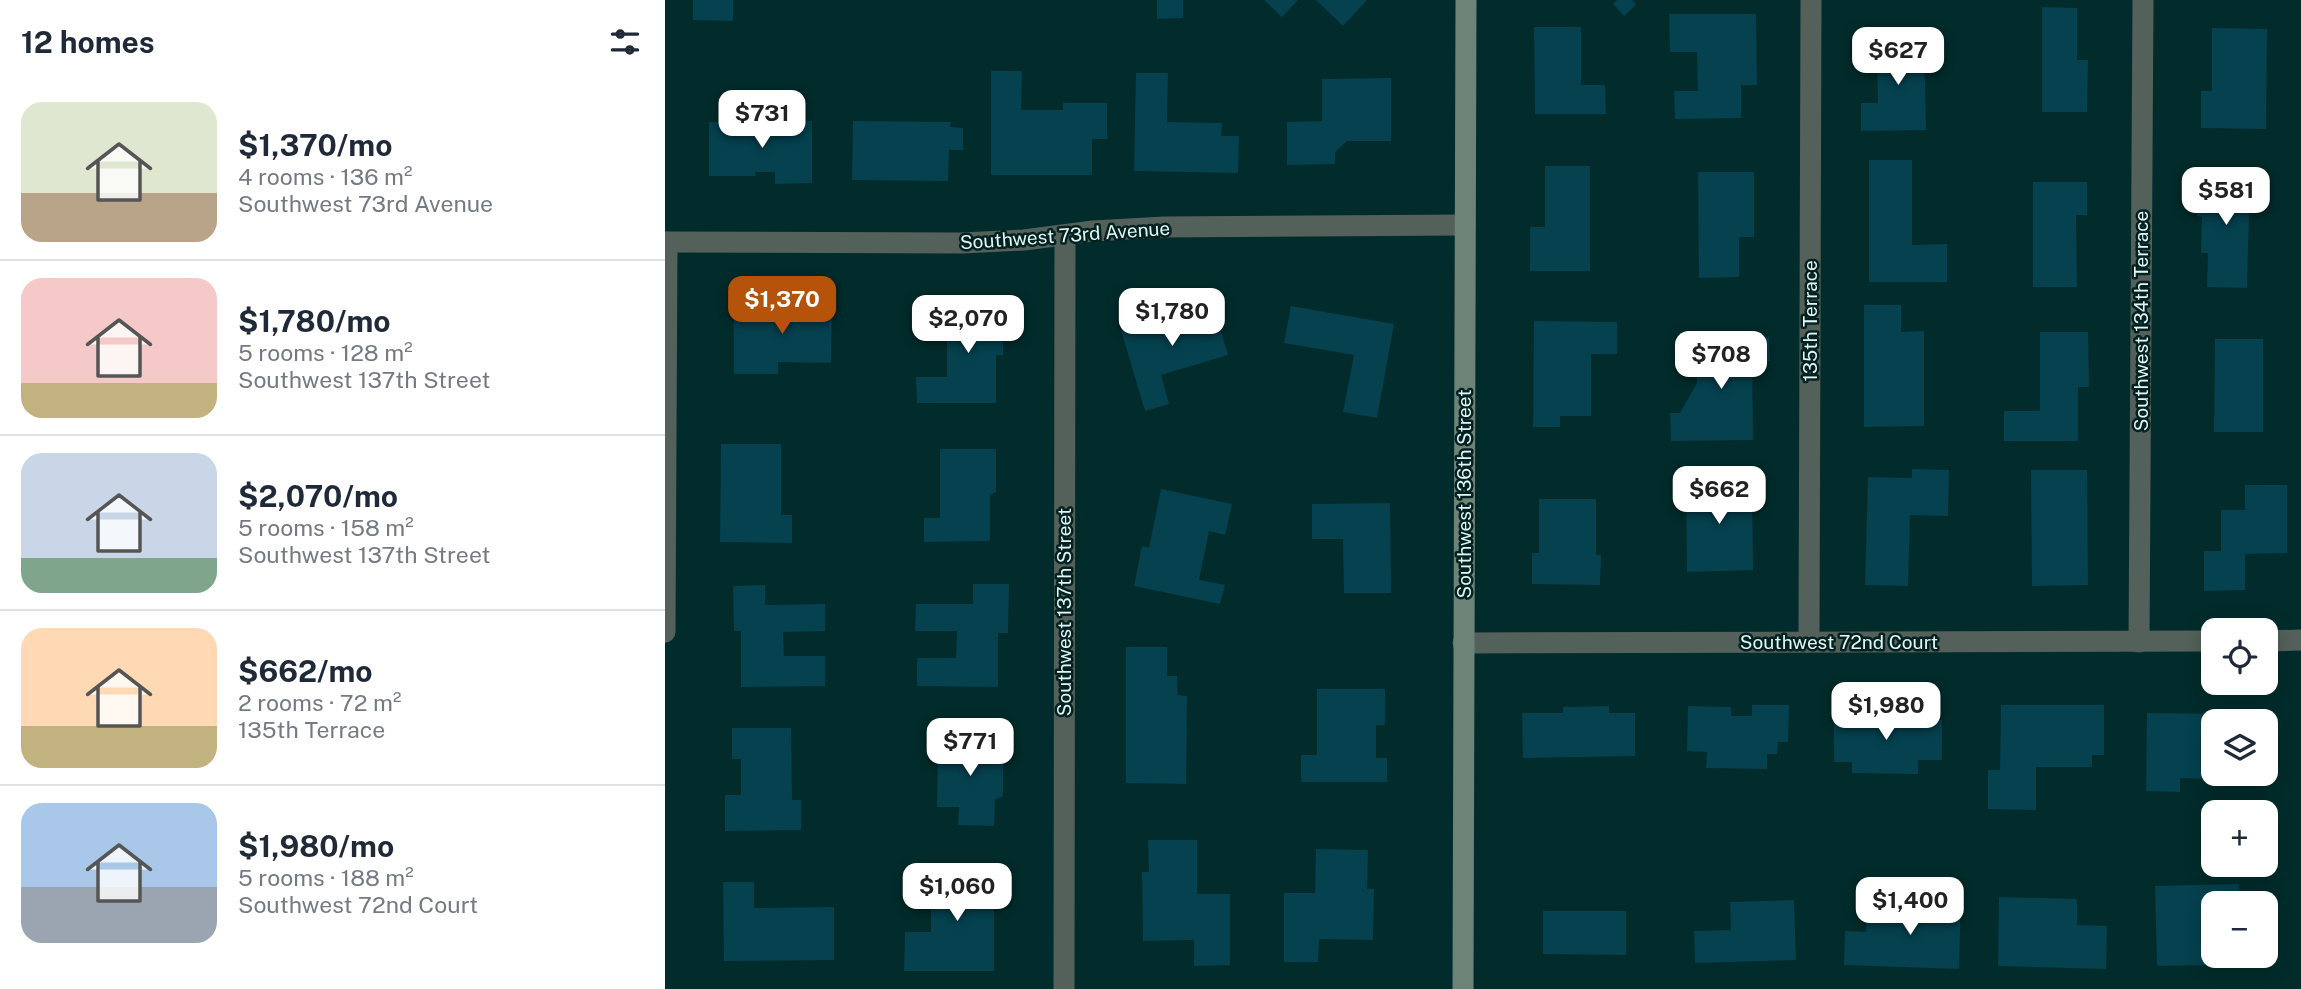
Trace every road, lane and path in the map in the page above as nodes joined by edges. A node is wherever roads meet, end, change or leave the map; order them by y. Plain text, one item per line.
1 (1466, 0) edge
2 (1811, 0) edge
3 (2143, 0) edge
4 (1465, 225) junction
5 (1065, 235) junction
6 (666, 242) edge
7 (665, 597) edge
8 (665, 632) edge
9 (2301, 640) edge
10 (2201, 641) edge
11 (2278, 641) edge
12 (1809, 642) junction
13 (2139, 642) junction
14 (1463, 643) junction
15 (1063, 989) edge
16 (1464, 989) edge

1 - 4 street, Southwest 136th Street
2 - 12 street, 135th Terrace
3 - 13 street, Southwest 134th Terrace
4 - 5 street, Southwest 73rd Avenue
4 - 14 street, Southwest 136th Street
5 - 6 street, Southwest 73rd Avenue
5 - 15 street, Southwest 137th Street
6 - 7 street
7 - 8 street
9 - 11 street
10 - 13 street, Southwest 72nd Court
12 - 13 street, Southwest 72nd Court
12 - 14 street, Southwest 72nd Court
14 - 16 street, Southwest 136th Street

